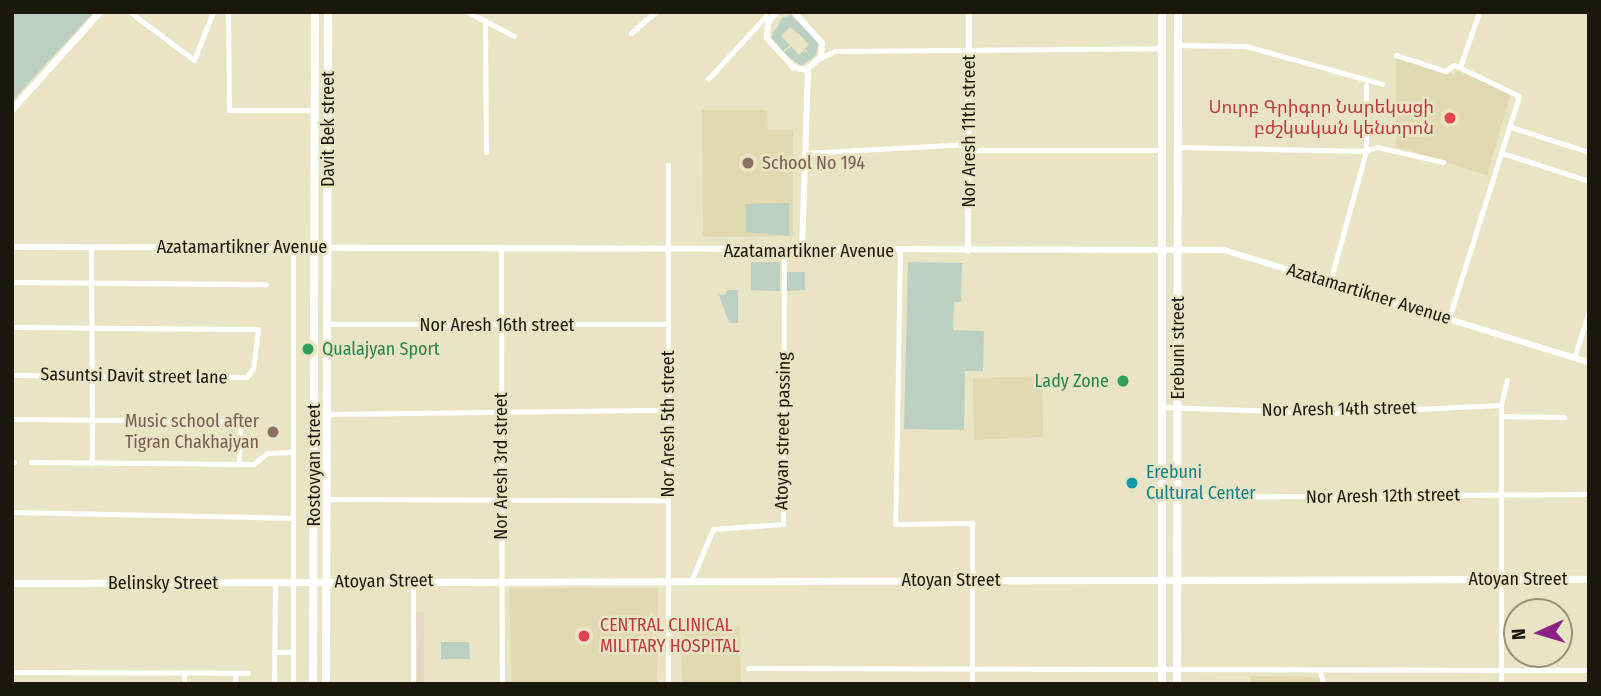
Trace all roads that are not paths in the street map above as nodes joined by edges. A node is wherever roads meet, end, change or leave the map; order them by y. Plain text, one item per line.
1 (99, 12) edge
2 (130, 12) edge
3 (213, 12) edge
4 (228, 12) edge
5 (314, 12) edge
6 (328, 12) edge
7 (468, 12) edge
8 (654, 12) edge
9 (794, 12) edge
10 (969, 12) edge
11 (1162, 12) edge
12 (1178, 12) edge
13 (1479, 12) edge
14 (771, 15) edge
15 (485, 20) junction
16 (631, 33) dead end
17 (514, 36) dead end
18 (822, 43) junction
19 (1178, 45) junction
20 (969, 48) junction
21 (1162, 48) junction
22 (835, 51) junction
23 (1396, 55) dead end
24 (821, 58) junction
25 (1460, 68) junction
26 (796, 69) junction
27 (807, 69) junction
28 (709, 79) dead end
29 (804, 81) junction
30 (1382, 84) dead end
31 (1366, 85) dead end
32 (12, 109) edge
33 (315, 110) junction
34 (1511, 127) junction
35 (969, 144) junction
36 (1178, 147) junction
37 (1162, 150) junction
38 (1366, 151) junction
39 (486, 152) dead end
40 (1589, 152) edge
41 (804, 153) junction
42 (1502, 153) junction
43 (1443, 162) dead end
44 (668, 165) dead end
45 (1589, 181) edge
46 (293, 246) junction
47 (314, 246) junction
48 (327, 246) junction
49 (12, 247) edge
50 (91, 247) junction
51 (501, 249) junction
52 (667, 250) junction
53 (900, 250) junction
54 (1178, 250) junction
55 (802, 251) junction
56 (968, 251) junction
57 (1162, 251) junction
58 (784, 252) junction
59 (12, 282) edge
60 (1330, 282) junction
61 (91, 283) junction
62 (266, 284) dead end
63 (1589, 312) edge
64 (1449, 318) junction
65 (327, 324) junction
66 (667, 324) junction
67 (501, 325) junction
68 (12, 327) edge
69 (92, 330) junction
70 (1574, 358) junction
71 (1589, 362) edge
72 (12, 375) edge
73 (92, 376) junction
74 (1507, 380) dead end
75 (1501, 405) junction
76 (1162, 407) junction
77 (1177, 408) junction
78 (667, 410) junction
79 (501, 412) junction
80 (327, 414) junction
81 (1501, 416) junction
82 (1564, 417) dead end
83 (12, 419) edge
84 (92, 420) junction
85 (293, 452) junction
86 (31, 462) dead end
87 (92, 463) junction
88 (239, 464) junction
89 (1589, 494) edge
90 (1501, 495) junction
91 (1177, 497) junction
92 (327, 499) junction
93 (501, 500) junction
94 (667, 500) junction
95 (12, 512) edge
96 (293, 518) junction
97 (1162, 578) junction
98 (1177, 578) junction
99 (1501, 579) junction
100 (1589, 579) edge
101 (413, 580) junction
102 (972, 580) junction
103 (502, 581) junction
104 (691, 581) junction
105 (293, 582) junction
106 (314, 582) junction
107 (327, 582) junction
108 (668, 582) junction
109 (12, 583) edge
110 (275, 583) junction
111 (274, 652) junction
112 (292, 652) junction
113 (748, 668) dead end
114 (972, 668) junction
115 (1162, 669) junction
116 (1177, 669) junction
117 (1501, 669) junction
118 (1589, 670) edge
119 (12, 672) edge
120 (1320, 672) junction
121 (184, 673) junction
122 (235, 673) junction
123 (248, 674) dead end
124 (184, 684) edge
125 (234, 684) edge
126 (274, 684) edge
127 (293, 684) edge
128 (313, 684) edge
129 (326, 684) edge
130 (413, 684) edge
131 (502, 684) edge
132 (668, 684) edge
133 (972, 684) edge
134 (1162, 684) edge
135 (1177, 684) edge
136 (1324, 684) edge
137 (1501, 684) edge

1 - 32 main road
2 - 3 street
4 - 33 street
5 - 33 main road, Davit Bek street
6 - 48 main road, Davit Bek street
7 - 15 street
8 - 16 street
9 - 18 street
10 - 20 street, Nor Aresh 11th street
11 - 21 main road, Erebuni street
12 - 19 main road, Erebuni street
13 - 25 street
14 - 26 street
14 - 28 street
15 - 17 street
15 - 39 street
18 - 22 street
18 - 24 street
19 - 30 street
19 - 36 main road, Erebuni street
20 - 21 street
20 - 22 street
20 - 35 street, Nor Aresh 11th street
21 - 37 main road, Erebuni street
22 - 24 street
23 - 25 street
24 - 27 street
25 - 34 street
26 - 27 street
26 - 29 street
27 - 29 street
29 - 41 street
31 - 38 street
33 - 47 main road, Davit Bek street
34 - 40 street
34 - 42 street
35 - 37 street
35 - 41 street
35 - 56 street, Nor Aresh 11th street
36 - 38 street
36 - 54 main road, Erebuni street
37 - 57 main road, Erebuni street
38 - 43 street
38 - 60 street
41 - 55 street
42 - 45 street
42 - 64 street
44 - 52 street, Nor Aresh 5th street
46 - 47 street, Azatamartikner Avenue
46 - 50 street, Azatamartikner Avenue
46 - 85 street
47 - 48 street, Azatamartikner Avenue
47 - 106 main road, Rostovyan street
48 - 51 street, Azatamartikner Avenue
48 - 65 main road, Rostovyan street
49 - 50 street, Azatamartikner Avenue
50 - 61 street
51 - 52 street, Azatamartikner Avenue
51 - 67 street, Nor Aresh 3rd street
52 - 58 street, Azatamartikner Avenue
52 - 66 street, Nor Aresh 5th street
53 - 55 street, Azatamartikner Avenue
53 - 56 street, Azatamartikner Avenue
53 - 102 street
54 - 57 street, Azatamartikner Avenue
54 - 60 street, Azatamartikner Avenue
54 - 77 main road, Erebuni street
55 - 58 street, Azatamartikner Avenue
56 - 57 street, Azatamartikner Avenue
57 - 76 main road, Erebuni street
58 - 104 street, Atoyan street passing
59 - 61 street
60 - 64 street, Azatamartikner Avenue
61 - 62 street
61 - 69 street
63 - 70 street
64 - 70 street, Azatamartikner Avenue
65 - 67 street, Nor Aresh 16th street
65 - 80 main road, Rostovyan street
66 - 67 street, Nor Aresh 16th street
66 - 78 street, Nor Aresh 5th street
67 - 79 street, Nor Aresh 3rd street
68 - 69 street
69 - 73 street
69 - 73 street, Sasuntsi Davit street lane
70 - 71 street, Azatamartikner Avenue
72 - 73 street, Sasuntsi Davit street lane
73 - 84 street
74 - 75 street
75 - 77 street, Nor Aresh 14th street
75 - 81 street
76 - 77 street, Nor Aresh 14th street
76 - 97 main road, Erebuni street
77 - 91 main road, Erebuni street
78 - 79 street
78 - 94 street, Nor Aresh 5th street
79 - 80 street
79 - 93 street, Nor Aresh 3rd street
80 - 92 main road, Rostovyan street
81 - 82 street
81 - 90 street
83 - 84 street
84 - 87 street
84 - 88 street
85 - 88 street
85 - 96 street
86 - 87 street
87 - 88 street
89 - 90 street, Nor Aresh 12th street
90 - 91 street, Nor Aresh 12th street
90 - 99 street
91 - 98 main road, Erebuni street
92 - 93 street
92 - 107 main road, Rostovyan street
93 - 94 street
93 - 103 street, Nor Aresh 3rd street
94 - 108 street, Nor Aresh 5th street
95 - 96 street
96 - 105 street
97 - 98 main road, Atoyan Street
97 - 102 main road, Atoyan Street
97 - 115 main road, Erebuni street
98 - 99 main road, Atoyan Street
98 - 116 main road, Erebuni street
99 - 100 main road, Atoyan Street
99 - 117 street
101 - 103 main road, Atoyan Street
101 - 107 main road, Atoyan Street
101 - 130 street
102 - 104 main road, Atoyan Street
102 - 114 street
103 - 108 main road, Atoyan Street
103 - 131 street, Nor Aresh 3rd street
104 - 108 main road, Atoyan Street
105 - 106 main road, Belinsky Street
105 - 110 main road, Belinsky Street
105 - 112 street
106 - 107 main road, Atoyan Street
106 - 128 main road, Rostovyan street
107 - 129 main road, Rostovyan street
108 - 132 street, Nor Aresh 5th street
109 - 110 main road, Belinsky Street
110 - 111 street
111 - 112 street
111 - 126 street
112 - 127 street
113 - 114 street
114 - 115 street
114 - 133 street
115 - 116 street
115 - 134 main road, Erebuni street
116 - 120 street
116 - 135 main road, Erebuni street
117 - 118 street
117 - 120 street
117 - 137 street
119 - 121 street
120 - 136 street
121 - 122 street
121 - 124 street
122 - 123 street
122 - 125 street

